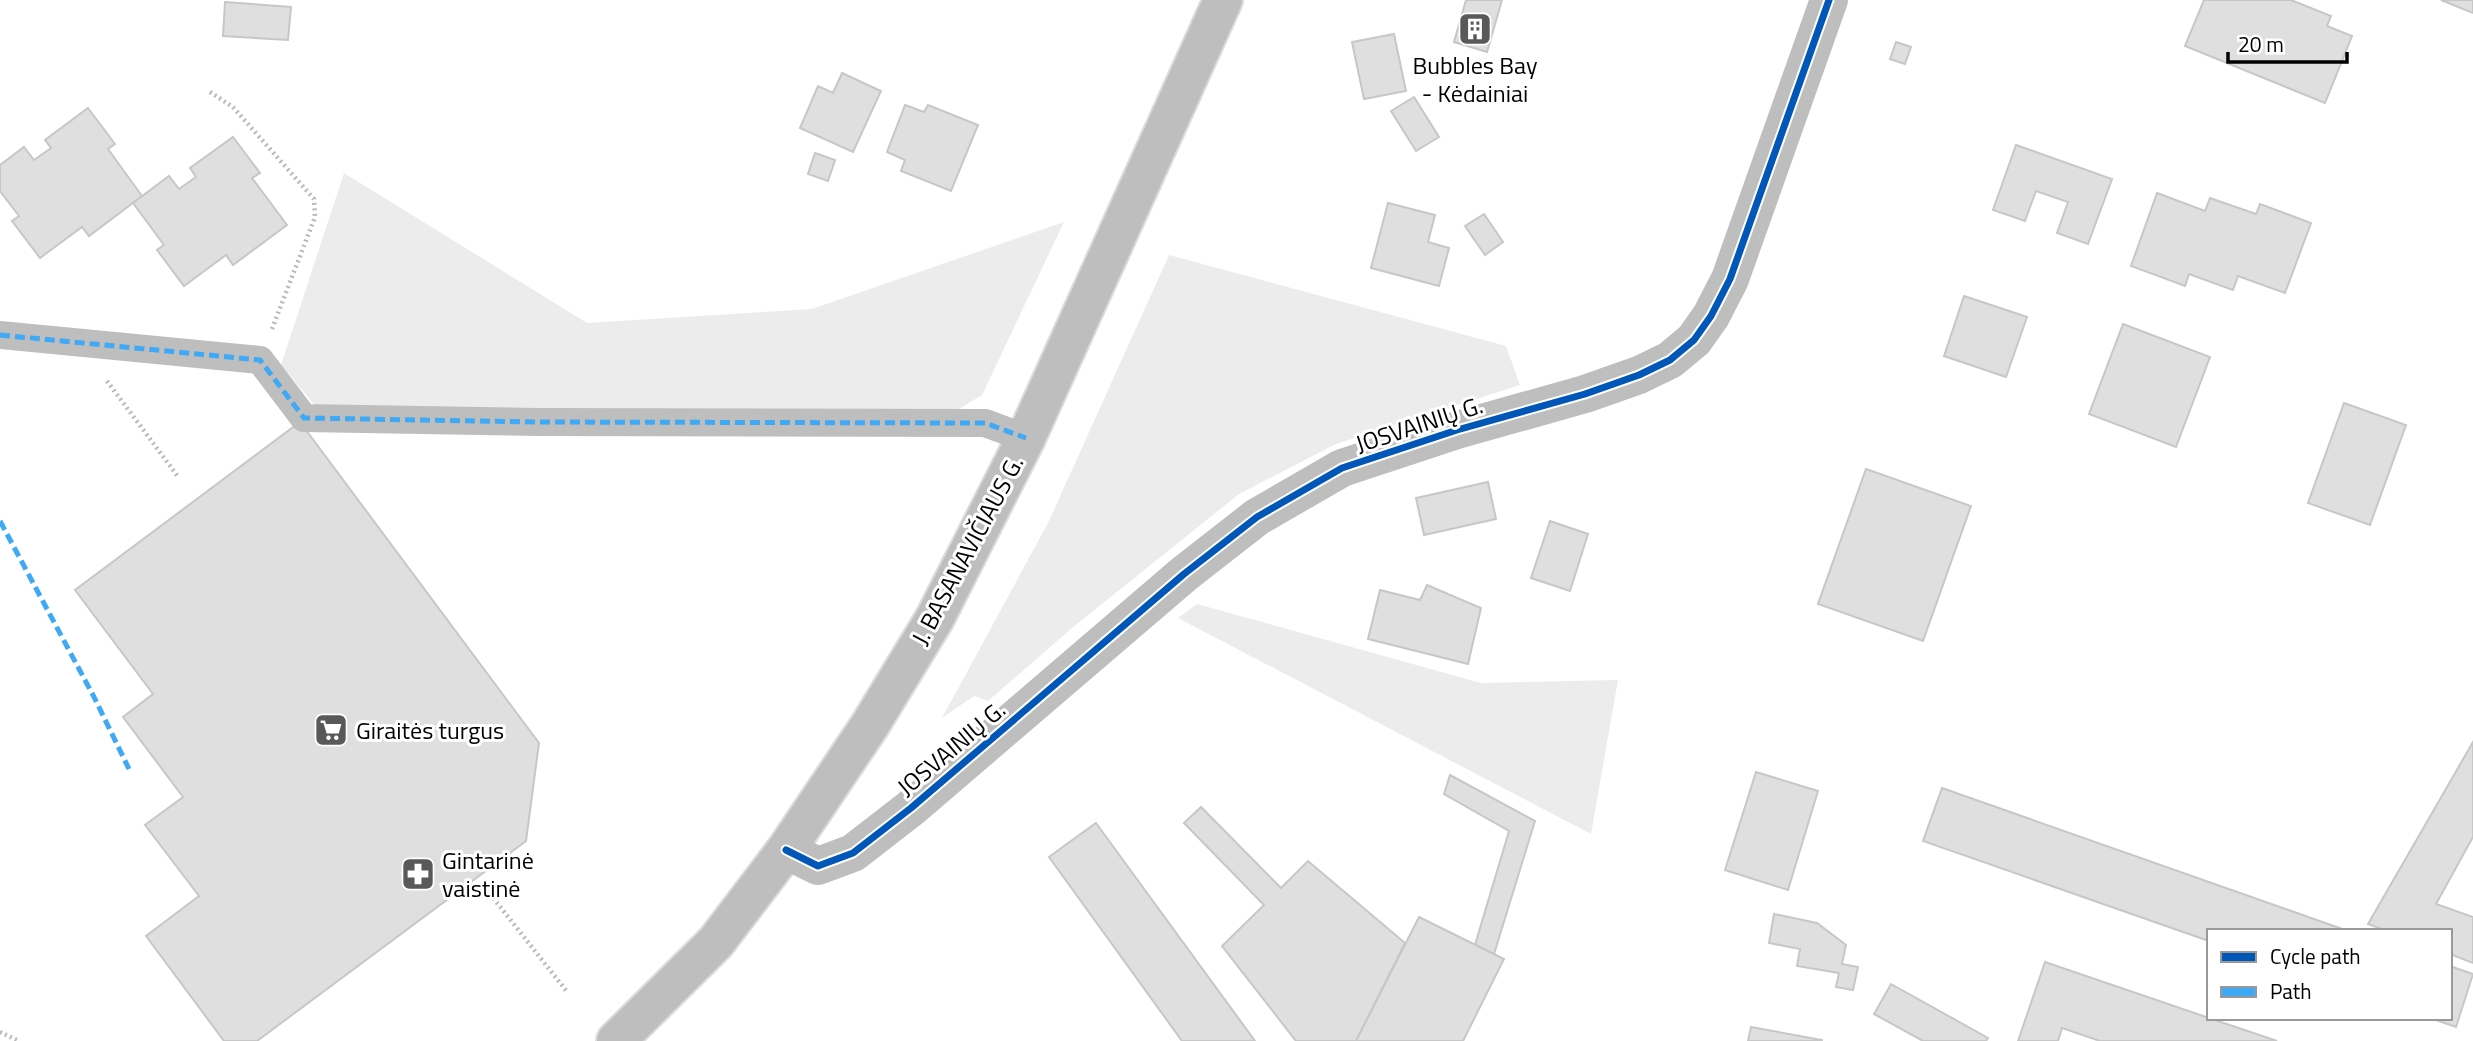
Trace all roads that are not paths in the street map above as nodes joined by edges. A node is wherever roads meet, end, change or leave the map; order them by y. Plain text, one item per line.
1 (1223, 0) edge
2 (1829, 0) edge
3 (0, 335) edge
4 (1026, 438) junction
5 (786, 850) junction
6 (616, 1041) edge

1 - 4 street, J. BASANAVIČIAUS G.
2 - 5 street, JOSVAINIŲ G.
3 - 4 street
4 - 5 street, J. BASANAVIČIAUS G.
5 - 6 street, J. BASANAVIČIAUS G.

